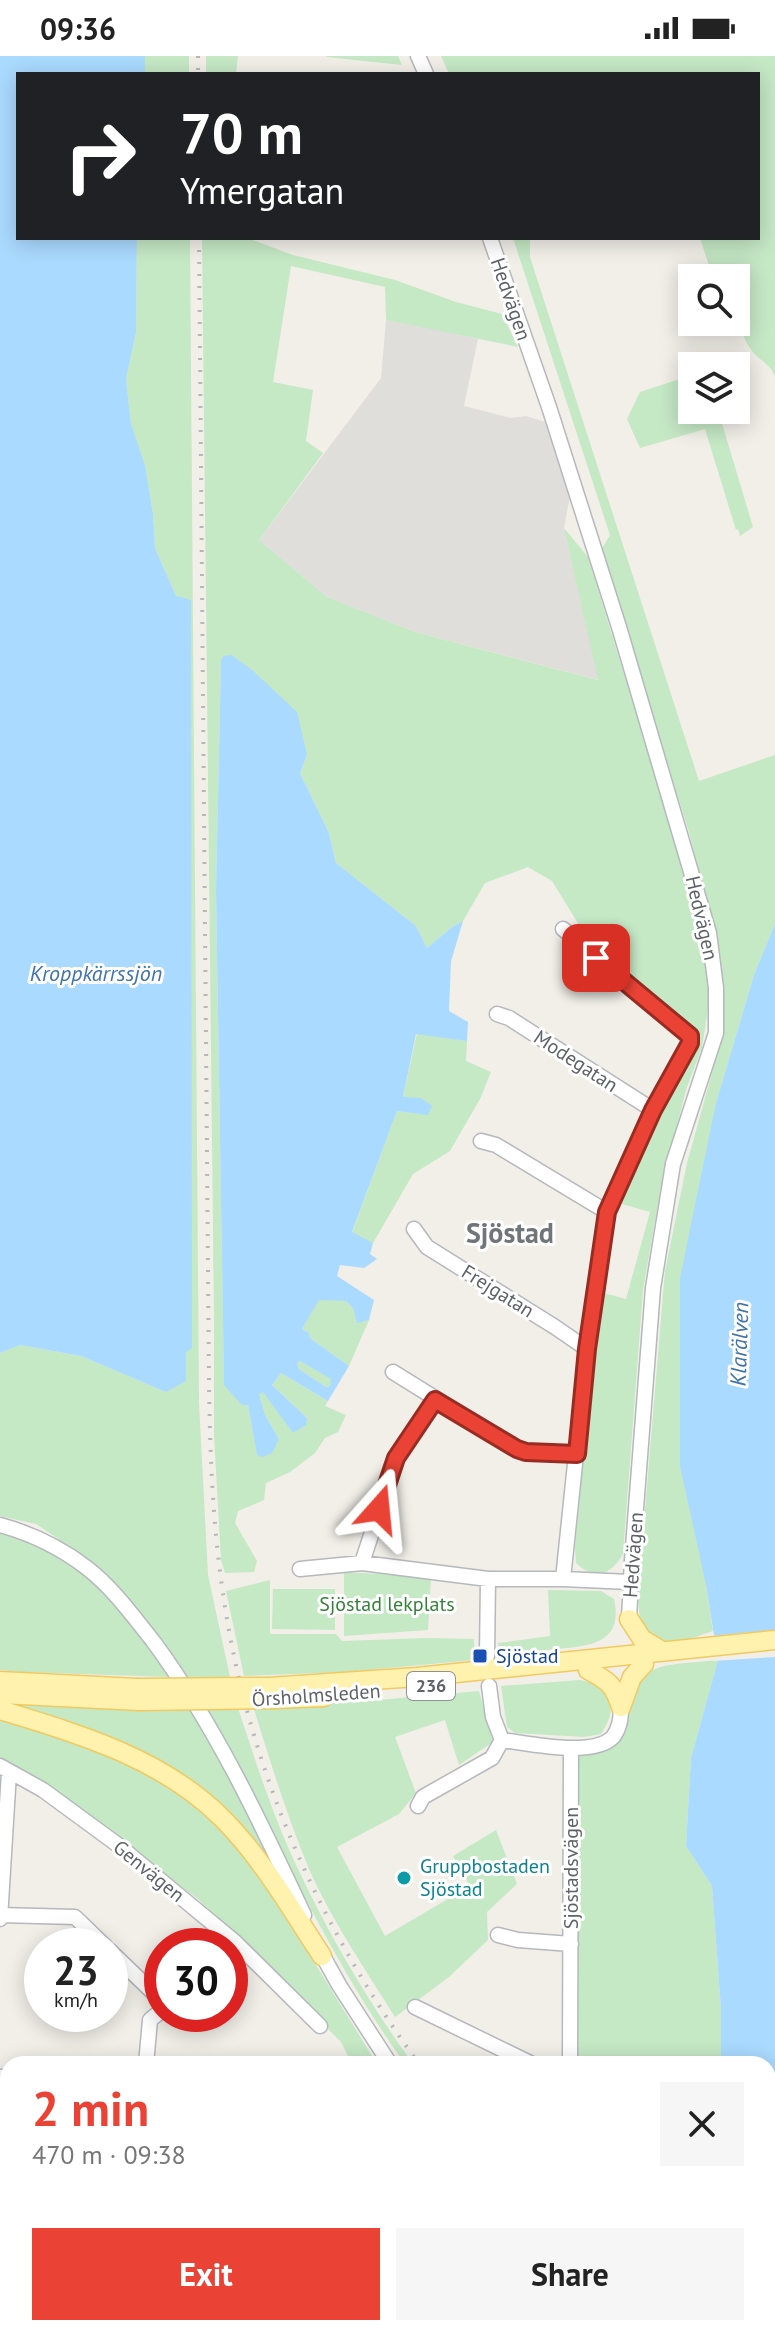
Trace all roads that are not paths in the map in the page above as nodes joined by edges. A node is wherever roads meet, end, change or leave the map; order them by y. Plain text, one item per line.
1 (491, 240) edge
2 (563, 929) dead end
3 (497, 1014) dead end
4 (653, 1110) junction
5 (481, 1141) dead end
6 (607, 1212) junction
7 (414, 1229) dead end
8 (587, 1349) junction
9 (393, 1372) dead end
10 (435, 1400) junction
11 (577, 1454) junction
12 (0, 1525) edge
13 (362, 1563) junction
14 (300, 1569) dead end
15 (488, 1579) junction
16 (563, 1579) junction
17 (630, 1582) junction
18 (629, 1619) junction
19 (775, 1640) edge
20 (662, 1651) junction
21 (775, 1652) edge
22 (698, 1653) junction
23 (487, 1656) dead end
24 (604, 1657) junction
25 (644, 1664) junction
26 (588, 1670) junction
27 (0, 1681) edge
28 (489, 1686) dead end
29 (272, 1693) junction
30 (0, 1694) edge
31 (139, 1694) junction
32 (621, 1707) junction
33 (0, 1710) edge
34 (502, 1740) junction
35 (571, 1748) junction
36 (5, 1769) edge
37 (418, 1806) dead end
38 (0, 1917) edge
39 (86, 1928) edge
40 (214, 1928) edge
41 (498, 1935) dead end
42 (571, 1944) junction
43 (322, 1956) junction
44 (248, 1959) edge
45 (128, 1968) edge
46 (144, 1984) edge
47 (415, 2007) dead end
48 (320, 2026) dead end
49 (149, 2032) edge
50 (147, 2056) edge
51 (385, 2056) edge
52 (516, 2056) edge
53 (570, 2056) edge

1 - 17 street, Hedvägen
2 - 4 street
3 - 4 street, Modegatan
4 - 6 street
5 - 6 street
6 - 8 street
7 - 8 street, Frejgatan
8 - 11 street
9 - 10 street
10 - 11 street
10 - 13 street
11 - 16 street
12 - 43 street
13 - 14 street
13 - 15 street
15 - 16 street
15 - 23 street
16 - 17 street
17 - 18 street, Hedvägen
18 - 20 main road
18 - 24 main road
19 - 22 main road, Örsholmsleden / 236
20 - 22 main road, Örsholmsleden / 236
20 - 24 main road, Örsholmsleden / 236
21 - 22 main road, Örsholmsleden / 236
22 - 25 main road, Örsholmsleden / 236
24 - 29 main road, Örsholmsleden / 236
25 - 26 main road, Örsholmsleden / 236
25 - 32 main road
26 - 29 main road, Örsholmsleden / 236
26 - 32 main road
27 - 31 main road, Örsholmsleden / 236
28 - 34 street
29 - 31 main road, Örsholmsleden / 236, bridge
30 - 31 main road, Örsholmsleden / 236
32 - 35 street
33 - 43 main road
34 - 35 street
34 - 37 street
35 - 42 street, Sjöstadsvägen
36 - 38 street
36 - 40 street, Genvägen
38 - 39 street
41 - 42 street
42 - 53 street, Sjöstadsvägen
43 - 51 street
44 - 48 street, Genvägen
45 - 46 street
47 - 52 street
49 - 50 street

